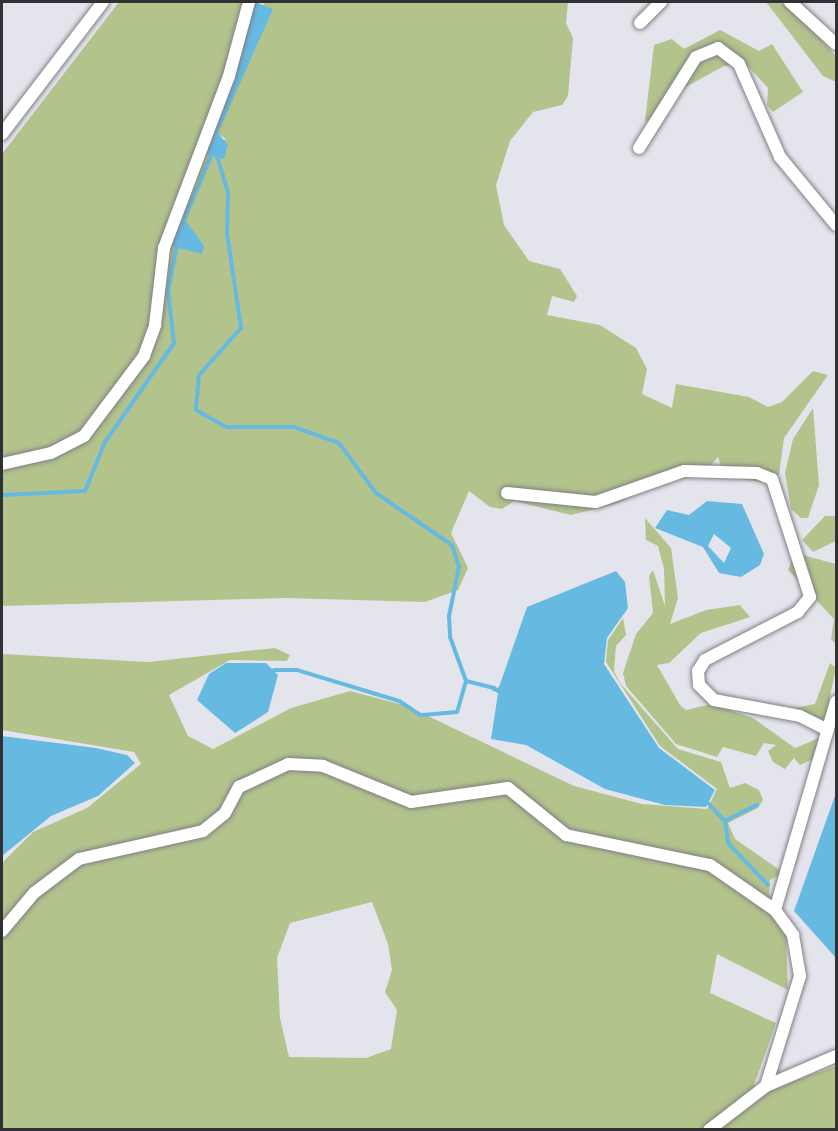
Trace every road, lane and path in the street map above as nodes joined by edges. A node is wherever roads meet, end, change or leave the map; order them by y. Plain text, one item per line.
1 (103, 2) edge
2 (249, 2) edge
3 (661, 2) edge
4 (790, 2) edge
5 (640, 23) dead end
6 (837, 44) edge
7 (2, 134) edge
8 (639, 148) dead end
9 (837, 225) edge
10 (2, 464) edge
11 (507, 493) dead end
12 (837, 702) edge
13 (826, 729) junction
14 (775, 910) junction
15 (2, 931) edge
16 (837, 1056) edge
17 (766, 1086) junction
18 (709, 1130) edge

1 - 7 street
2 - 10 street
3 - 5 street
4 - 6 street
8 - 9 street
11 - 13 street
12 - 13 street
13 - 14 street
14 - 15 street
14 - 17 street
16 - 17 street
17 - 18 street

